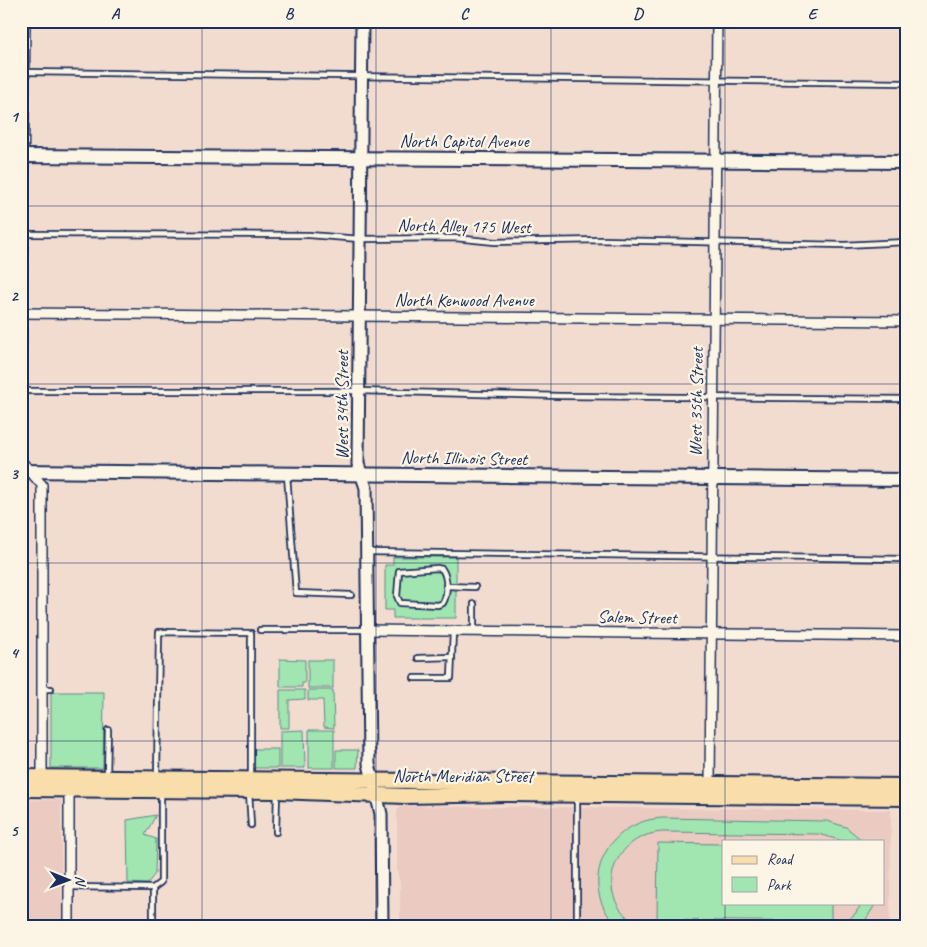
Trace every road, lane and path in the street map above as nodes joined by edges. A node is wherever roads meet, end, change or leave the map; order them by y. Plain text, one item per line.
1 (26, 21) edge
2 (362, 21) edge
3 (717, 21) edge
4 (23, 72) edge
5 (361, 76) junction
6 (716, 80) junction
7 (906, 83) edge
8 (23, 156) edge
9 (360, 159) junction
10 (715, 160) junction
11 (906, 162) edge
12 (22, 234) edge
13 (360, 239) junction
14 (714, 242) junction
15 (906, 242) edge
16 (22, 313) edge
17 (360, 315) junction
18 (714, 318) junction
19 (906, 321) edge
20 (21, 362) edge
21 (21, 391) edge
22 (359, 391) junction
23 (713, 398) junction
24 (906, 399) edge
25 (21, 461) edge
26 (26, 471) edge
27 (287, 473) junction
28 (362, 474) junction
29 (712, 478) junction
30 (906, 480) edge
31 (367, 552) junction
32 (711, 558) junction
33 (906, 559) edge
34 (446, 586) junction
35 (475, 587) dead end
36 (351, 595) dead end
37 (474, 604) dead end
38 (260, 630) dead end
39 (368, 630) junction
40 (453, 631) junction
41 (474, 631) junction
42 (711, 634) junction
43 (906, 636) edge
44 (452, 657) junction
45 (418, 658) dead end
46 (414, 678) dead end
47 (108, 730) dead end
48 (21, 777) edge
49 (42, 777) junction
50 (108, 778) junction
51 (159, 784) junction
52 (710, 784) junction
53 (250, 785) junction
54 (906, 786) edge
55 (375, 787) junction
56 (21, 789) edge
57 (69, 789) junction
58 (277, 791) junction
59 (577, 794) junction
60 (906, 798) edge
61 (251, 825) dead end
62 (276, 832) dead end
63 (68, 887) junction
64 (153, 888) junction
65 (69, 926) edge
66 (153, 926) edge
67 (382, 926) edge
68 (577, 926) edge

1 - 4 street
2 - 5 street, West 34th Street
3 - 6 street, West 35th Street
4 - 5 lane
4 - 8 street
5 - 6 lane
5 - 9 street, West 34th Street
6 - 7 lane
6 - 10 street, West 35th Street
8 - 9 main road, North Capitol Avenue
8 - 12 street
9 - 10 main road, North Capitol Avenue
9 - 13 street, West 34th Street
10 - 11 main road, North Capitol Avenue
10 - 14 street, West 35th Street
12 - 13 lane, North Alley 175 West
12 - 16 street
13 - 14 lane, North Alley 175 West
13 - 17 street, West 34th Street
14 - 15 lane, North Alley 175 West
14 - 18 street, West 35th Street
16 - 17 street, North Kenwood Avenue
16 - 20 street
17 - 18 street, North Kenwood Avenue
17 - 22 street, West 34th Street
18 - 19 street, North Kenwood Avenue
18 - 23 street, West 35th Street
21 - 22 lane
22 - 23 lane
22 - 28 street, West 34th Street
23 - 24 lane
23 - 29 street, West 35th Street
25 - 26 street
26 - 27 main road, North Illinois Street
26 - 49 street
27 - 28 main road, North Illinois Street
27 - 36 lane
28 - 29 main road, North Illinois Street
28 - 31 street, West 34th Street
29 - 30 main road, North Illinois Street
29 - 32 street, West 35th Street
31 - 32 lane
31 - 39 street, West 34th Street
32 - 33 lane
32 - 42 street, West 35th Street
34 - 34 lane
34 - 35 lane
37 - 41 lane
38 - 39 lane
39 - 40 street, Salem Street
39 - 55 street, West 34th Street
40 - 41 street, Salem Street
40 - 44 lane
41 - 42 street, Salem Street
42 - 43 street, Salem Street
42 - 52 street, West 35th Street
44 - 45 lane
44 - 46 lane
47 - 50 lane
48 - 49 main road, North Meridian Street
49 - 50 main road, North Meridian Street
50 - 51 main road, North Meridian Street
51 - 53 main road, North Meridian Street
51 - 53 lane
51 - 57 main road, North Meridian Street
51 - 64 lane
52 - 54 main road, North Meridian Street
52 - 55 main road, North Meridian Street
53 - 55 main road, North Meridian Street
53 - 58 main road, North Meridian Street
53 - 61 lane
55 - 58 main road, North Meridian Street
55 - 59 main road, North Meridian Street
55 - 67 street, West 34th Street
56 - 57 main road, North Meridian Street
57 - 63 street
58 - 62 lane
59 - 60 main road, North Meridian Street
59 - 68 lane
63 - 64 lane
63 - 65 street
64 - 66 lane

